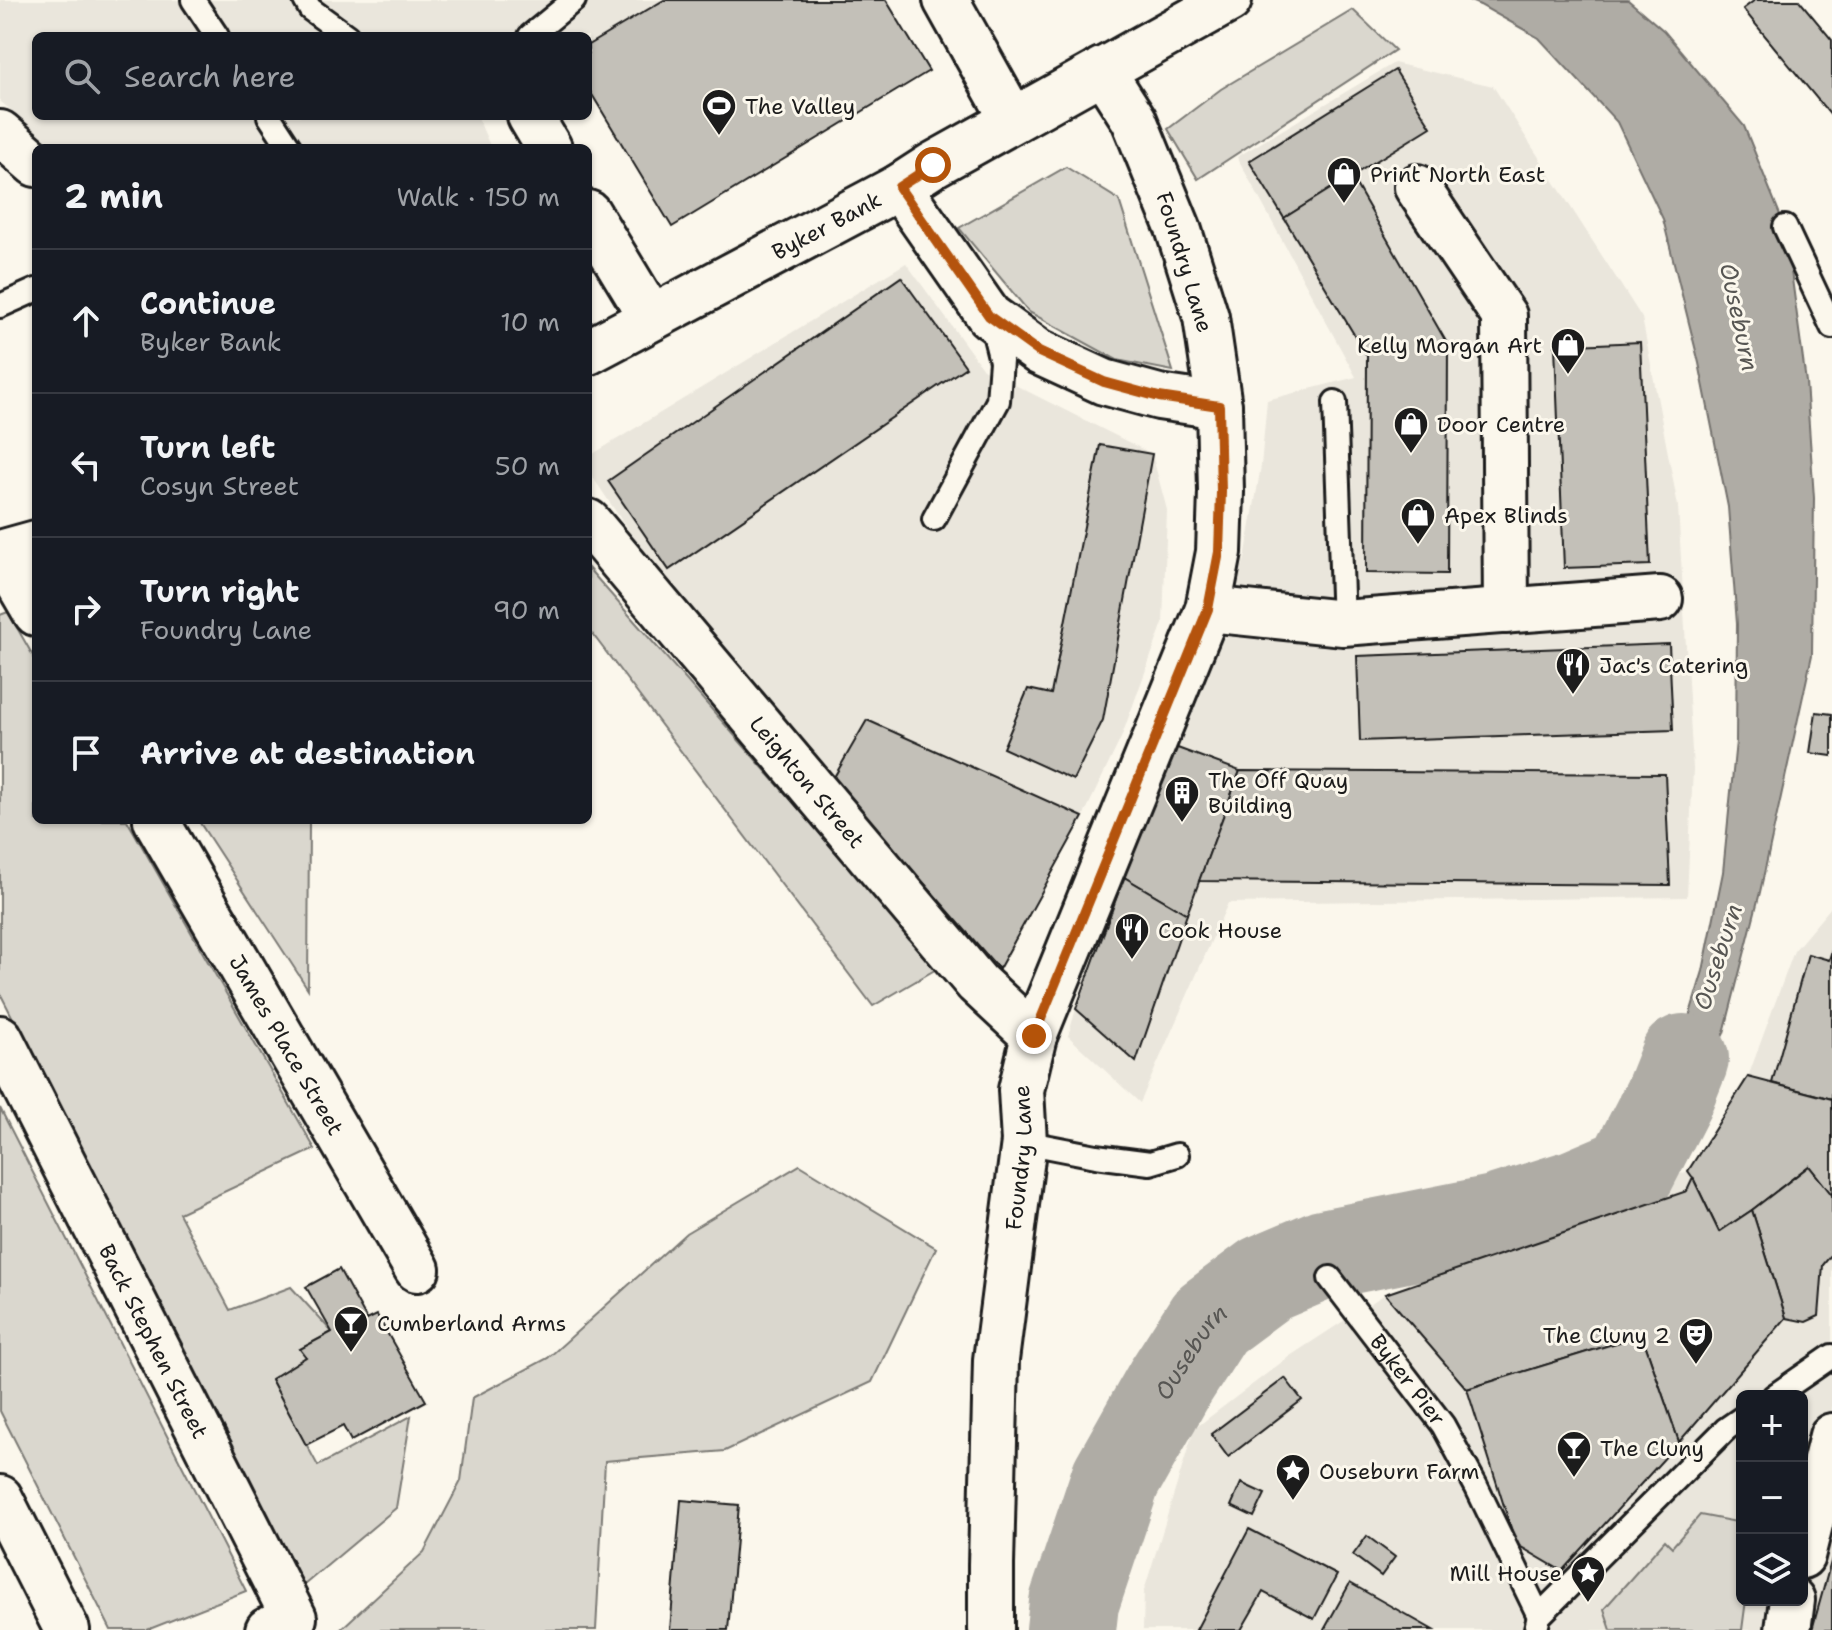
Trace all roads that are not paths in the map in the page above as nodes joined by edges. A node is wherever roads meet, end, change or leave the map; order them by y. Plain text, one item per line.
1 (193, 0) edge
2 (305, 0) edge
3 (574, 0) edge
4 (946, 0) edge
5 (1229, 0) edge
6 (214, 32) edge
7 (342, 32) edge
8 (535, 32) edge
9 (1102, 70) junction
10 (272, 120) edge
11 (532, 120) edge
12 (1013, 120) junction
13 (0, 133) edge
14 (287, 144) edge
15 (547, 144) edge
16 (32, 161) edge
17 (899, 187) junction
18 (1417, 187) dead end
19 (592, 220) edge
20 (1785, 227) dead end
21 (32, 292) edge
22 (0, 306) edge
23 (989, 316) junction
24 (651, 317) junction
25 (1832, 327) edge
26 (592, 350) edge
27 (1335, 402) dead end
28 (1219, 406) junction
29 (934, 519) dead end
30 (592, 527) edge
31 (12, 550) edge
32 (1660, 599) dead end
33 (32, 602) edge
34 (1208, 609) junction
35 (1506, 611) junction
36 (1343, 623) junction
37 (158, 824) edge
38 (1034, 1036) junction
39 (0, 1038) edge
40 (1024, 1142) junction
41 (1177, 1155) dead end
42 (417, 1269) dead end
43 (1330, 1278) dead end
44 (1832, 1356) edge
45 (1783, 1390) edge
46 (1736, 1422) edge
47 (1832, 1436) edge
48 (0, 1498) edge
49 (1808, 1534) edge
50 (1791, 1606) edge
51 (1537, 1623) edge
52 (67, 1630) edge
53 (268, 1630) edge
54 (991, 1630) edge
55 (1788, 1630) edge

1 - 6 lane
2 - 7 lane
3 - 8 lane
4 - 12 street
5 - 9 street, Byker Bank
9 - 12 street, Byker Bank
9 - 28 street, Foundry Lane
10 - 14 lane
11 - 15 street
12 - 17 street, Byker Bank
13 - 16 street
17 - 23 street
17 - 24 street, Byker Bank
18 - 35 street
19 - 24 street
20 - 25 lane
21 - 22 lane
23 - 28 street
23 - 29 lane
24 - 26 street, Byker Bank
27 - 36 lane
28 - 34 street, Foundry Lane
30 - 38 street, Leighton Street
31 - 33 street
32 - 35 street
34 - 36 street
34 - 38 street, Foundry Lane
35 - 36 street
37 - 42 street, James Place Street
38 - 40 street, Foundry Lane
39 - 53 street, Back Stephen Street
40 - 41 lane
40 - 54 street, Foundry Lane
43 - 51 lane, Byker Pier
44 - 45 lane
46 - 51 lane
47 - 49 street
48 - 52 street
50 - 55 street

